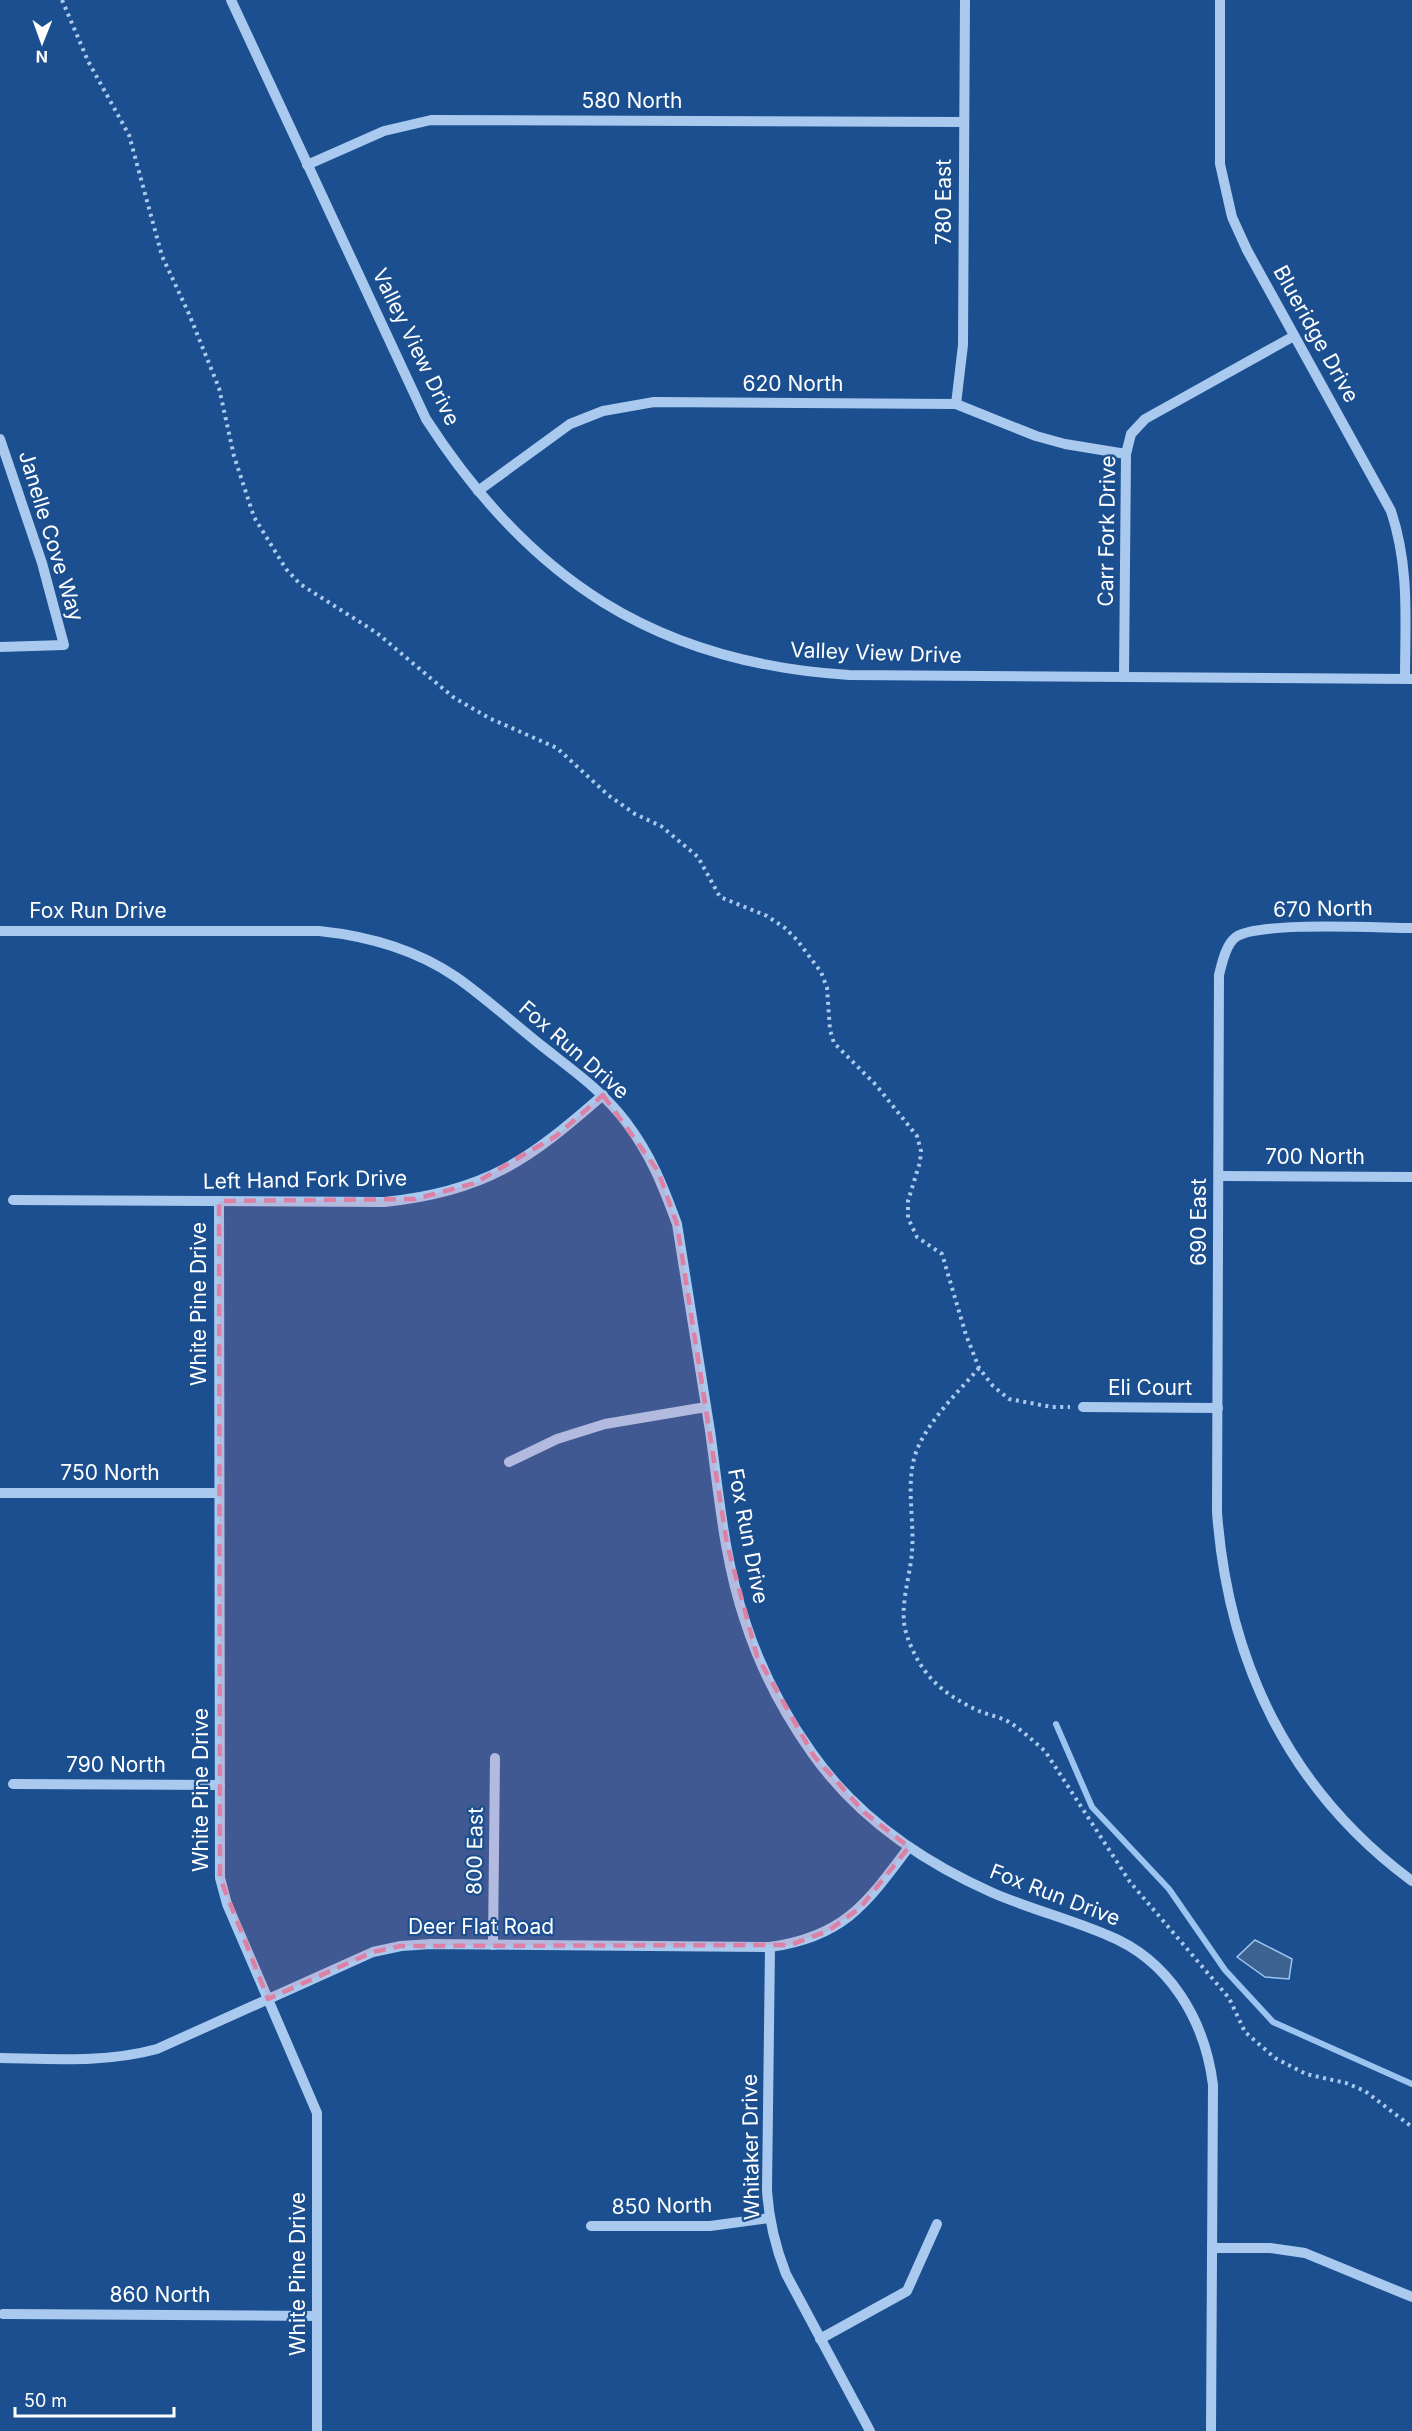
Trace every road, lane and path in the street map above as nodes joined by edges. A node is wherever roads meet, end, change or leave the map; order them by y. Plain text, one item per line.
1 (62, 0) edge
2 (231, 0) edge
3 (965, 0) edge
4 (1220, 0) edge
5 (964, 122) junction
6 (307, 165) junction
7 (1294, 336) junction
8 (956, 404) junction
9 (0, 439) edge
10 (1126, 454) junction
11 (478, 491) junction
12 (0, 647) edge
13 (1124, 677) junction
14 (1408, 679) edge
15 (1412, 928) edge
16 (0, 931) edge
17 (1235, 937) joint
18 (603, 1095) junction
19 (1219, 1176) junction
20 (1412, 1177) edge
21 (12, 1200) dead end
22 (219, 1201) junction
23 (979, 1368) junction
24 (706, 1407) junction
25 (1083, 1407) joint
26 (1218, 1408) junction
27 (509, 1462) dead end
28 (0, 1493) edge
29 (219, 1493) junction
30 (495, 1758) dead end
31 (13, 1784) dead end
32 (220, 1785) junction
33 (909, 1847) junction
34 (1412, 1881) edge
35 (493, 1945) junction
36 (770, 1947) junction
37 (268, 1999) junction
38 (0, 2058) edge
39 (1412, 2127) edge
40 (769, 2218) junction
41 (937, 2224) dead end
42 (591, 2226) dead end
43 (1212, 2248) junction
44 (1412, 2297) edge
45 (3, 2314) dead end
46 (317, 2316) junction
47 (820, 2339) junction
48 (317, 2431) edge
49 (870, 2431) edge
50 (1211, 2431) edge

1 - 23 path
2 - 6 street, Valley View Drive
3 - 5 street, 780 East
4 - 7 street, Blueridge Drive
5 - 6 street, 580 North
5 - 8 street, 780 East
6 - 11 street, Valley View Drive
7 - 10 street, Carr Fork Drive
7 - 14 street, Blueridge Drive
8 - 10 street, 620 North
8 - 11 street, 620 North
9 - 12 street, Janelle Cove Way
10 - 13 street, Carr Fork Drive
11 - 13 street, Valley View Drive
13 - 14 street, Valley View Drive
15 - 17 street, 670 North
16 - 18 street, Fox Run Drive
17 - 19 street, 690 East
18 - 22 street, Left Hand Fork Drive
18 - 24 street, Fox Run Drive
19 - 20 street, 700 North
19 - 26 street, 690 East
21 - 22 street, Left Hand Fork Drive
22 - 29 street, White Pine Drive
23 - 25 path
23 - 39 path
24 - 27 street
24 - 33 street, Fox Run Drive
25 - 26 street, Eli Court
26 - 34 street, 690 East
28 - 29 street, 750 North
29 - 32 street, White Pine Drive
30 - 35 street, 800 East
31 - 32 street, 790 North
32 - 37 street, White Pine Drive
33 - 36 street, Deer Flat Road
33 - 43 street, Fox Run Drive
35 - 36 street, Deer Flat Road
35 - 37 street, Deer Flat Road
36 - 40 street, Whitaker Drive
37 - 38 street, Deer Flat Road
37 - 46 street, White Pine Drive
40 - 42 street, 850 North
40 - 47 street, Whitaker Drive
41 - 47 street
43 - 44 street
43 - 50 street, Fox Run Drive
45 - 46 street, 860 North
46 - 48 street, White Pine Drive
47 - 49 street, Whitaker Drive

